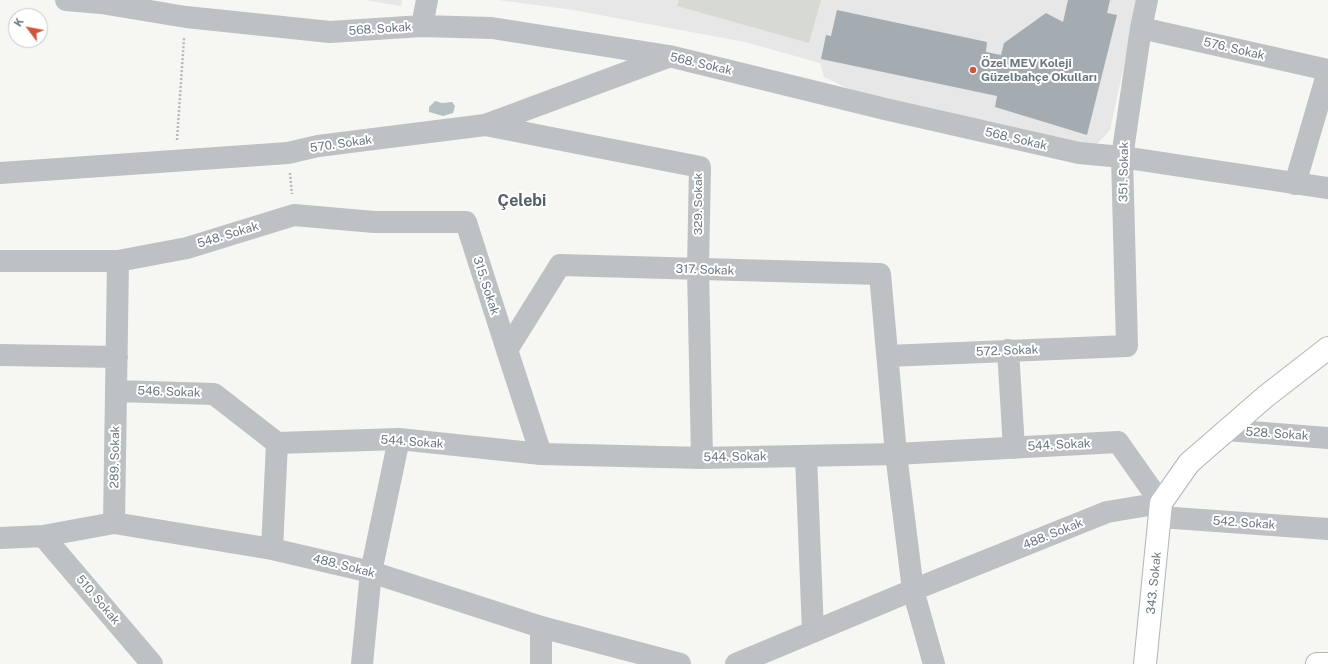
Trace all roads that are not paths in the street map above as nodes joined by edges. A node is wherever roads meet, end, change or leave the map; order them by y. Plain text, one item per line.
1 (66, 0) edge
2 (427, 0) edge
3 (1147, 0) edge
4 (422, 26) junction
5 (1141, 28) junction
6 (669, 56) junction
7 (1328, 71) edge
8 (485, 125) junction
9 (1122, 157) junction
10 (0, 173) edge
11 (1295, 184) junction
12 (1328, 188) edge
13 (466, 222) joint
14 (0, 261) edge
15 (118, 261) junction
16 (698, 269) junction
17 (1127, 346) joint
18 (1328, 348) edge
19 (507, 350) junction
20 (1008, 350) junction
21 (0, 355) edge
22 (888, 356) junction
23 (117, 357) junction
24 (116, 390) junction
25 (1226, 430) junction
26 (1328, 438) edge
27 (399, 440) junction
28 (277, 443) junction
29 (1014, 448) junction
30 (541, 454) junction
31 (896, 454) junction
32 (806, 456) junction
33 (702, 458) junction
34 (1161, 510) junction
35 (114, 523) junction
36 (1328, 529) edge
37 (43, 536) junction
38 (0, 538) edge
39 (272, 548) junction
40 (371, 572) junction
41 (913, 590) junction
42 (540, 627) junction
43 (813, 632) junction
44 (152, 664) edge
45 (362, 664) edge
46 (541, 664) edge
47 (680, 664) edge
48 (736, 664) edge
49 (934, 664) edge
50 (1146, 664) edge
51 (1317, 664) edge
52 (1328, 664) edge

1 - 4 street, 568. Sokak
2 - 4 street
3 - 5 street, 351. Sokak
4 - 6 street, 568. Sokak
5 - 7 street, 576. Sokak
5 - 9 street, 351. Sokak
6 - 8 street, 570. Sokak
6 - 9 street, 568. Sokak
7 - 11 street
8 - 10 street, 570. Sokak
8 - 16 street, 329. Sokak
9 - 11 street, 568. Sokak
9 - 17 street, 351. Sokak
11 - 12 street, 568. Sokak
13 - 15 street, 548. Sokak
13 - 19 street, 315. Sokak
14 - 15 street, 548. Sokak
15 - 23 street
16 - 19 street, 317. Sokak
16 - 22 street, 317. Sokak
16 - 33 street, 329. Sokak
17 - 20 street, 572. Sokak
18 - 25 main road
19 - 30 street
20 - 22 street, 572. Sokak
20 - 29 street
21 - 23 street
22 - 31 street, 317. Sokak
23 - 24 street
24 - 28 street, 546. Sokak
24 - 35 street, 289. Sokak
25 - 26 street, 528. Sokak
25 - 34 main road
27 - 28 street, 544. Sokak
27 - 30 street, 544. Sokak
27 - 40 street
28 - 39 street
29 - 31 street, 544. Sokak
29 - 34 street, 544. Sokak
30 - 33 street, 544. Sokak
31 - 32 street, 544. Sokak
31 - 41 street, 317. Sokak
32 - 33 street, 544. Sokak
32 - 43 street
34 - 36 street, 542. Sokak
34 - 41 street, 488. Sokak
34 - 50 main road, 343. Sokak
35 - 37 street, 488. Sokak
35 - 39 street, 488. Sokak
37 - 38 street, 488. Sokak
37 - 44 street, 510. Sokak
39 - 40 street, 488. Sokak
40 - 42 street, 488. Sokak
40 - 45 street
41 - 43 street, 488. Sokak
41 - 49 street, 317. Sokak
42 - 46 street
42 - 47 street, 488. Sokak
43 - 48 street, 488. Sokak
51 - 52 main road

